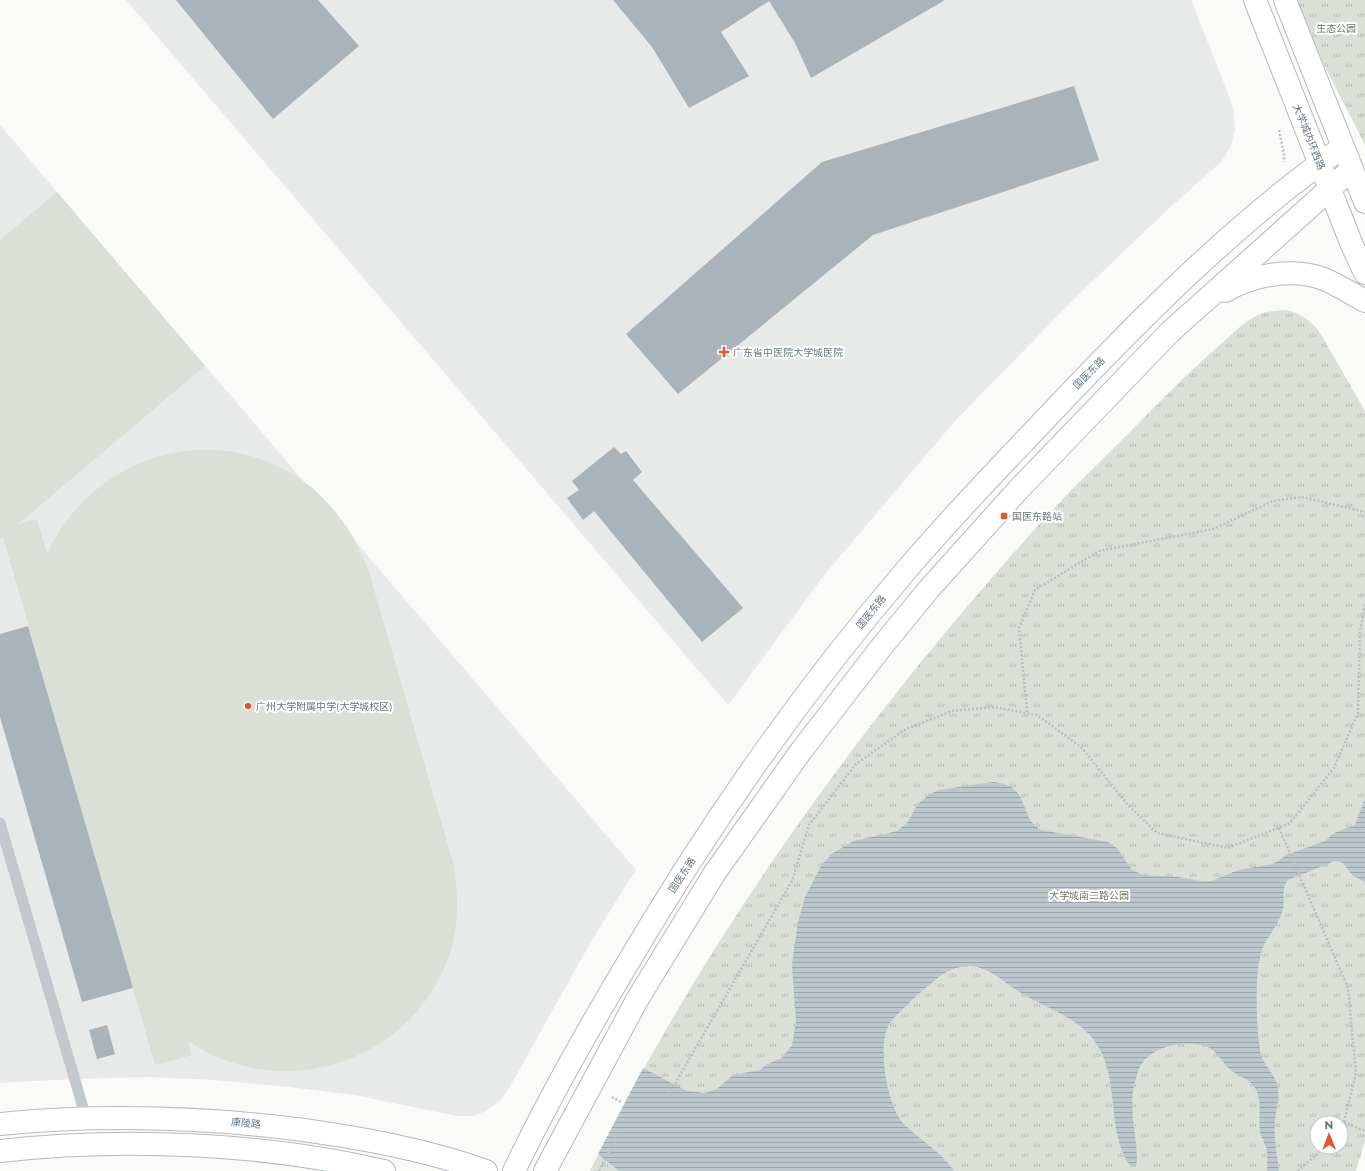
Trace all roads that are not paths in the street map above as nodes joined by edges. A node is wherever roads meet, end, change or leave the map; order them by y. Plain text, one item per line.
1 (1255, 0) edge
2 (1285, 0) edge
3 (1343, 147) junction
4 (1320, 163) junction
5 (1352, 169) junction
6 (1331, 190) junction
7 (1365, 202) edge
8 (1365, 274) edge
9 (1365, 302) edge
10 (1196, 308) junction
11 (0, 823) edge
12 (86, 1118) junction
13 (0, 1124) edge
14 (0, 1152) edge
15 (384, 1171) edge
16 (486, 1171) edge
17 (514, 1171) edge
18 (544, 1171) edge

1 - 4 main road, 大学城内环西路
2 - 3 main road
3 - 4 main road, 国医东路
3 - 5 main road
4 - 6 main road, 大学城内环西路
4 - 17 main road, 国医东路
5 - 6 main road
5 - 7 main road
6 - 8 main road, 大学城内环西路
6 - 10 main road
9 - 10 main road
10 - 18 main road
11 - 12 lane
12 - 13 main road, 康陵路
12 - 16 main road, 康陵路
14 - 15 main road

